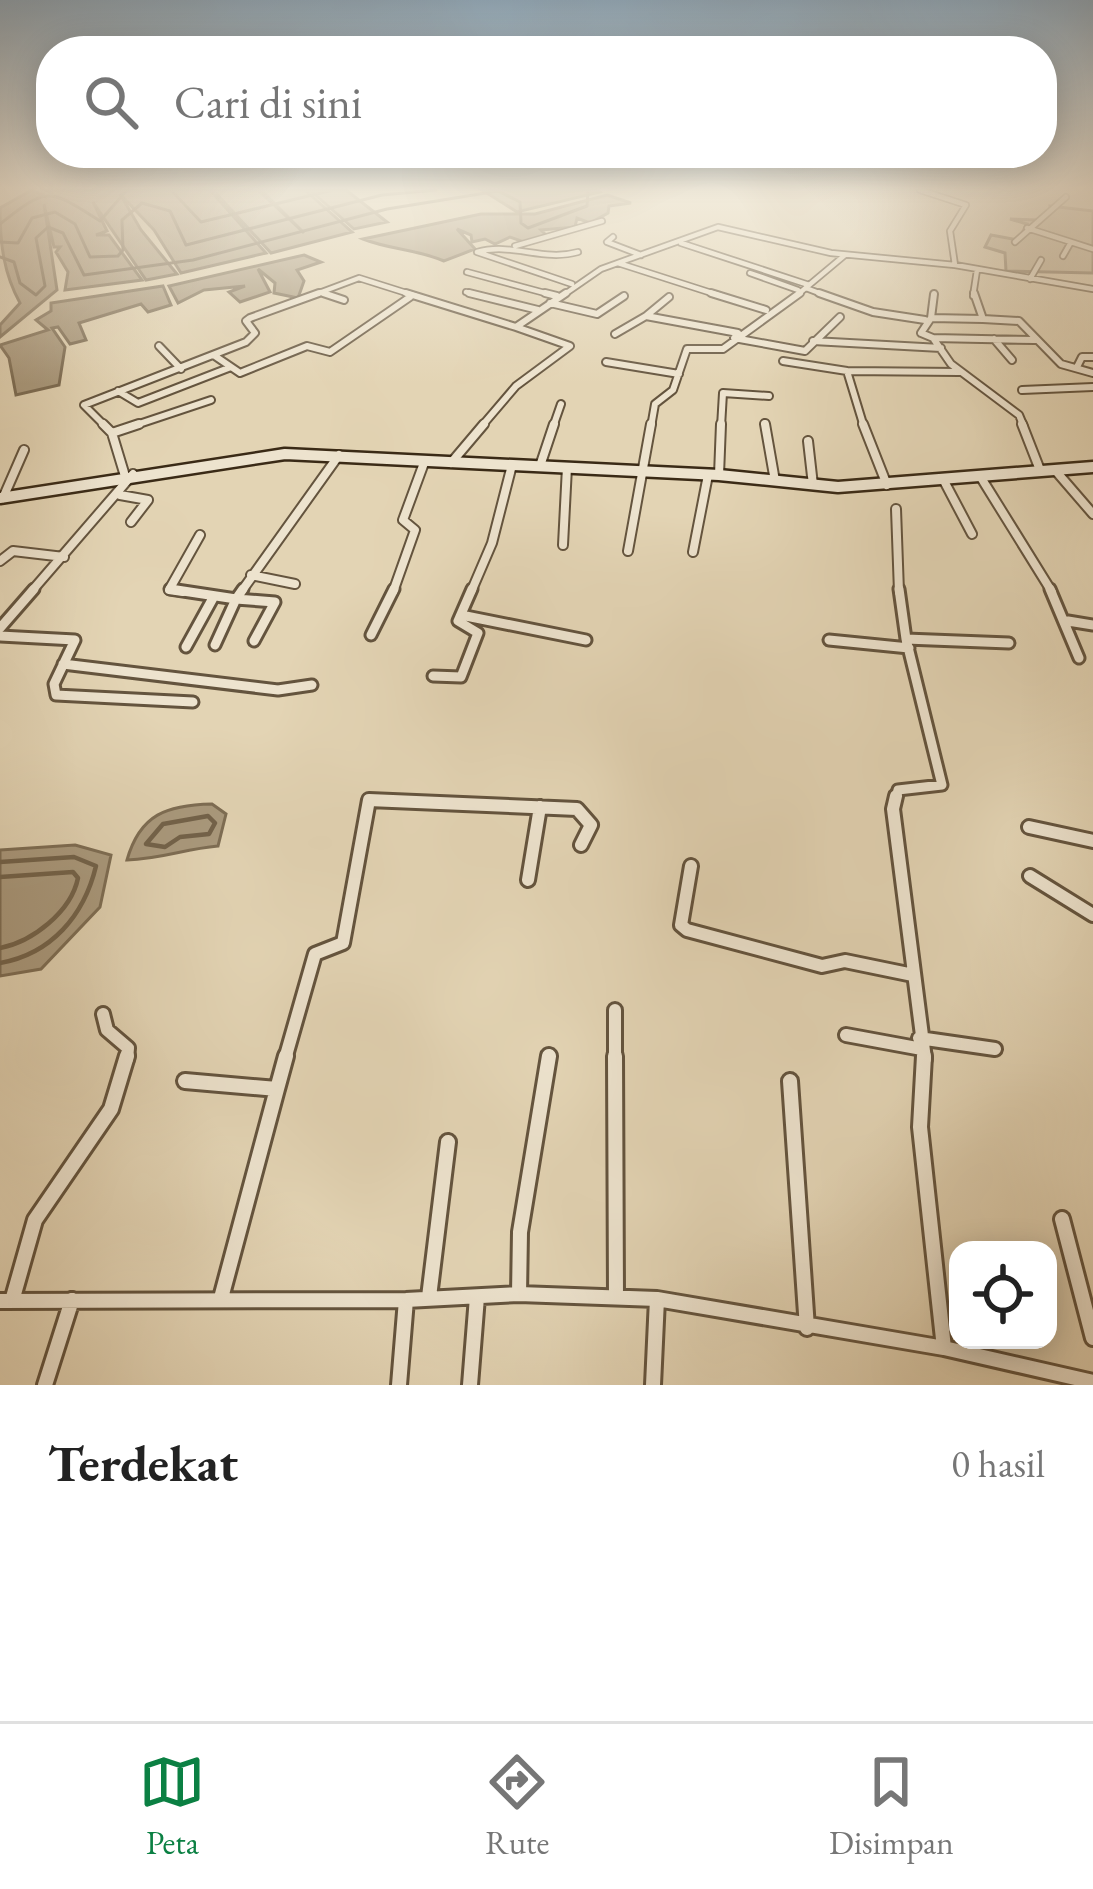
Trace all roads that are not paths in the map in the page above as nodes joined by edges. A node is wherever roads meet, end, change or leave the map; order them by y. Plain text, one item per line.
1 (485, 255) edge
2 (539, 255) edge
3 (571, 255) edge
4 (641, 255) edge
5 (713, 255) edge
6 (845, 255) joint
7 (953, 255) edge
8 (864, 256) joint
9 (1041, 260) dead end
10 (618, 263) junction
11 (955, 265) junction
12 (977, 270) junction
13 (467, 272) dead end
14 (750, 273) dead end
15 (1083, 274) dead end
16 (1030, 279) junction
17 (572, 284) junction
18 (1079, 286) junction
19 (804, 288) junction
20 (1093, 289) edge
21 (321, 292) junction
22 (466, 292) dead end
23 (934, 294) dead end
24 (557, 296) junction
25 (624, 296) dead end
26 (410, 297) junction
27 (669, 297) dead end
28 (344, 300) dead end
29 (550, 303) junction
30 (538, 310) junction
31 (766, 310) junction
32 (646, 316) junction
33 (840, 317) dead end
34 (928, 319) junction
35 (983, 319) junction
36 (516, 327) junction
37 (615, 334) dead end
38 (736, 336) junction
39 (933, 338) junction
40 (994, 339) junction
41 (1035, 340) junction
42 (813, 341) junction
43 (159, 346) dead end
44 (941, 348) junction
45 (215, 356) junction
46 (1093, 357) edge
47 (1012, 360) dead end
48 (606, 362) dead end
49 (783, 362) dead end
50 (1078, 364) junction
51 (231, 367) junction
52 (181, 368) junction
53 (847, 371) junction
54 (961, 371) junction
55 (240, 373) junction
56 (1093, 373) edge
57 (679, 374) junction
58 (250, 383) dead end
59 (1093, 387) edge
60 (1022, 390) dead end
61 (118, 391) junction
62 (770, 396) dead end
63 (211, 400) dead end
64 (561, 404) dead end
65 (765, 423) dead end
66 (112, 433) junction
67 (808, 441) dead end
68 (24, 451) dead end
69 (339, 455) junction
70 (424, 463) junction
71 (451, 463) junction
72 (512, 465) junction
73 (540, 466) junction
74 (567, 467) junction
75 (1093, 467) edge
76 (1040, 470) junction
77 (1055, 470) junction
78 (647, 472) junction
79 (129, 475) junction
80 (714, 475) junction
81 (980, 476) junction
82 (943, 479) junction
83 (775, 481) junction
84 (813, 485) junction
85 (886, 485) junction
86 (120, 496) junction
87 (2, 498) edge
88 (896, 509) dead end
89 (1093, 514) edge
90 (131, 522) dead end
91 (972, 534) dead end
92 (200, 535) dead end
93 (563, 545) dead end
94 (628, 551) dead end
95 (693, 552) dead end
96 (64, 557) junction
97 (0, 561) edge
98 (251, 575) junction
99 (295, 584) dead end
100 (213, 598) junction
101 (236, 599) junction
102 (461, 615) junction
103 (1068, 621) junction
104 (1093, 625) edge
105 (0, 632) edge
106 (371, 635) dead end
107 (586, 640) dead end
108 (830, 640) dead end
109 (254, 641) dead end
110 (907, 643) junction
111 (1010, 643) dead end
112 (215, 645) dead end
113 (186, 647) dead end
114 (1079, 658) dead end
115 (63, 664) junction
116 (433, 676) dead end
117 (311, 686) dead end
118 (194, 702) dead end
119 (540, 807) junction
120 (1029, 827) dead end
121 (1093, 841) edge
122 (581, 845) dead end
123 (691, 866) dead end
124 (1030, 876) dead end
125 (528, 880) dead end
126 (1093, 915) edge
127 (913, 975) junction
128 (615, 1010) dead end
129 (103, 1014) dead end
130 (846, 1035) dead end
131 (920, 1044) junction
132 (995, 1049) dead end
133 (549, 1054) dead end
134 (185, 1081) dead end
135 (790, 1081) dead end
136 (277, 1089) junction
137 (448, 1142) dead end
138 (1062, 1219) dead end
139 (519, 1294) junction
140 (429, 1297) junction
141 (477, 1297) junction
142 (616, 1297) junction
143 (221, 1298) junction
144 (657, 1299) junction
145 (73, 1300) junction
146 (406, 1300) junction
147 (6, 1301) edge
148 (807, 1328) junction
149 (1093, 1338) edge
150 (944, 1348) junction
151 (1093, 1382) edge
152 (45, 1385) edge
153 (399, 1385) edge
154 (470, 1385) edge
155 (653, 1385) edge

1 - 17 street
2 - 3 street
4 - 10 street
5 - 19 street
6 - 8 street
6 - 19 street
7 - 11 street
8 - 11 street
9 - 16 street
10 - 17 street
10 - 31 street
11 - 12 street
12 - 16 street
12 - 35 street
13 - 24 street
14 - 19 street
15 - 18 street
16 - 18 street
17 - 24 street
18 - 20 street
19 - 31 street
19 - 34 street
21 - 26 street
21 - 28 street
21 - 45 street
22 - 30 street
23 - 34 street
24 - 29 street
25 - 29 street
26 - 36 street
26 - 55 street
27 - 32 street
29 - 30 street
30 - 36 street
31 - 38 street
32 - 37 street
32 - 38 street
33 - 42 street
34 - 35 street
34 - 39 street
35 - 41 street
36 - 71 street
38 - 42 street
38 - 57 street
39 - 40 street
39 - 44 street
40 - 41 street
40 - 47 street
41 - 50 street
42 - 44 street
43 - 52 street
44 - 54 street
45 - 51 street
45 - 52 street
46 - 50 street
48 - 57 street
49 - 53 street
50 - 56 street
51 - 55 street
51 - 61 street
52 - 61 street
53 - 54 street
53 - 85 street
54 - 76 street
55 - 58 street
57 - 78 street
59 - 60 street
61 - 66 street
62 - 80 street
63 - 66 street
64 - 73 street
65 - 83 street
66 - 79 street
67 - 84 street
68 - 87 street
69 - 70 street
69 - 79 street
69 - 98 street
70 - 71 street
70 - 106 street
71 - 72 street
72 - 73 street
72 - 102 street
73 - 74 street
74 - 78 street
74 - 93 street
75 - 77 street
76 - 77 street
76 - 81 street
77 - 89 street
78 - 80 street
78 - 94 street
79 - 86 street
79 - 87 street
80 - 83 street
80 - 95 street
81 - 82 street
81 - 103 street
82 - 85 street
82 - 91 street
83 - 84 street
84 - 85 street
86 - 90 street
86 - 96 street
88 - 110 street
92 - 100 street
96 - 97 street
96 - 105 street
98 - 99 street
98 - 101 street
100 - 101 street
100 - 113 street
101 - 109 street
101 - 112 street
102 - 107 street
102 - 116 street
103 - 104 street
103 - 114 street
105 - 115 street
108 - 110 street
110 - 111 street
110 - 127 street
115 - 117 street
115 - 118 street
119 - 122 street
119 - 125 street
119 - 136 street
120 - 121 street
123 - 127 street
124 - 126 street
127 - 131 street
128 - 142 street
129 - 147 street
130 - 131 street
131 - 132 street
131 - 150 street
133 - 139 street
134 - 136 street
135 - 148 street
136 - 143 street
137 - 140 street
138 - 149 street
139 - 141 street
139 - 142 street
140 - 141 street
140 - 146 street
141 - 154 street
142 - 144 street
143 - 145 street
143 - 146 street
144 - 148 street
144 - 155 street
145 - 147 street
145 - 152 street
146 - 153 street
148 - 150 street
150 - 151 street

